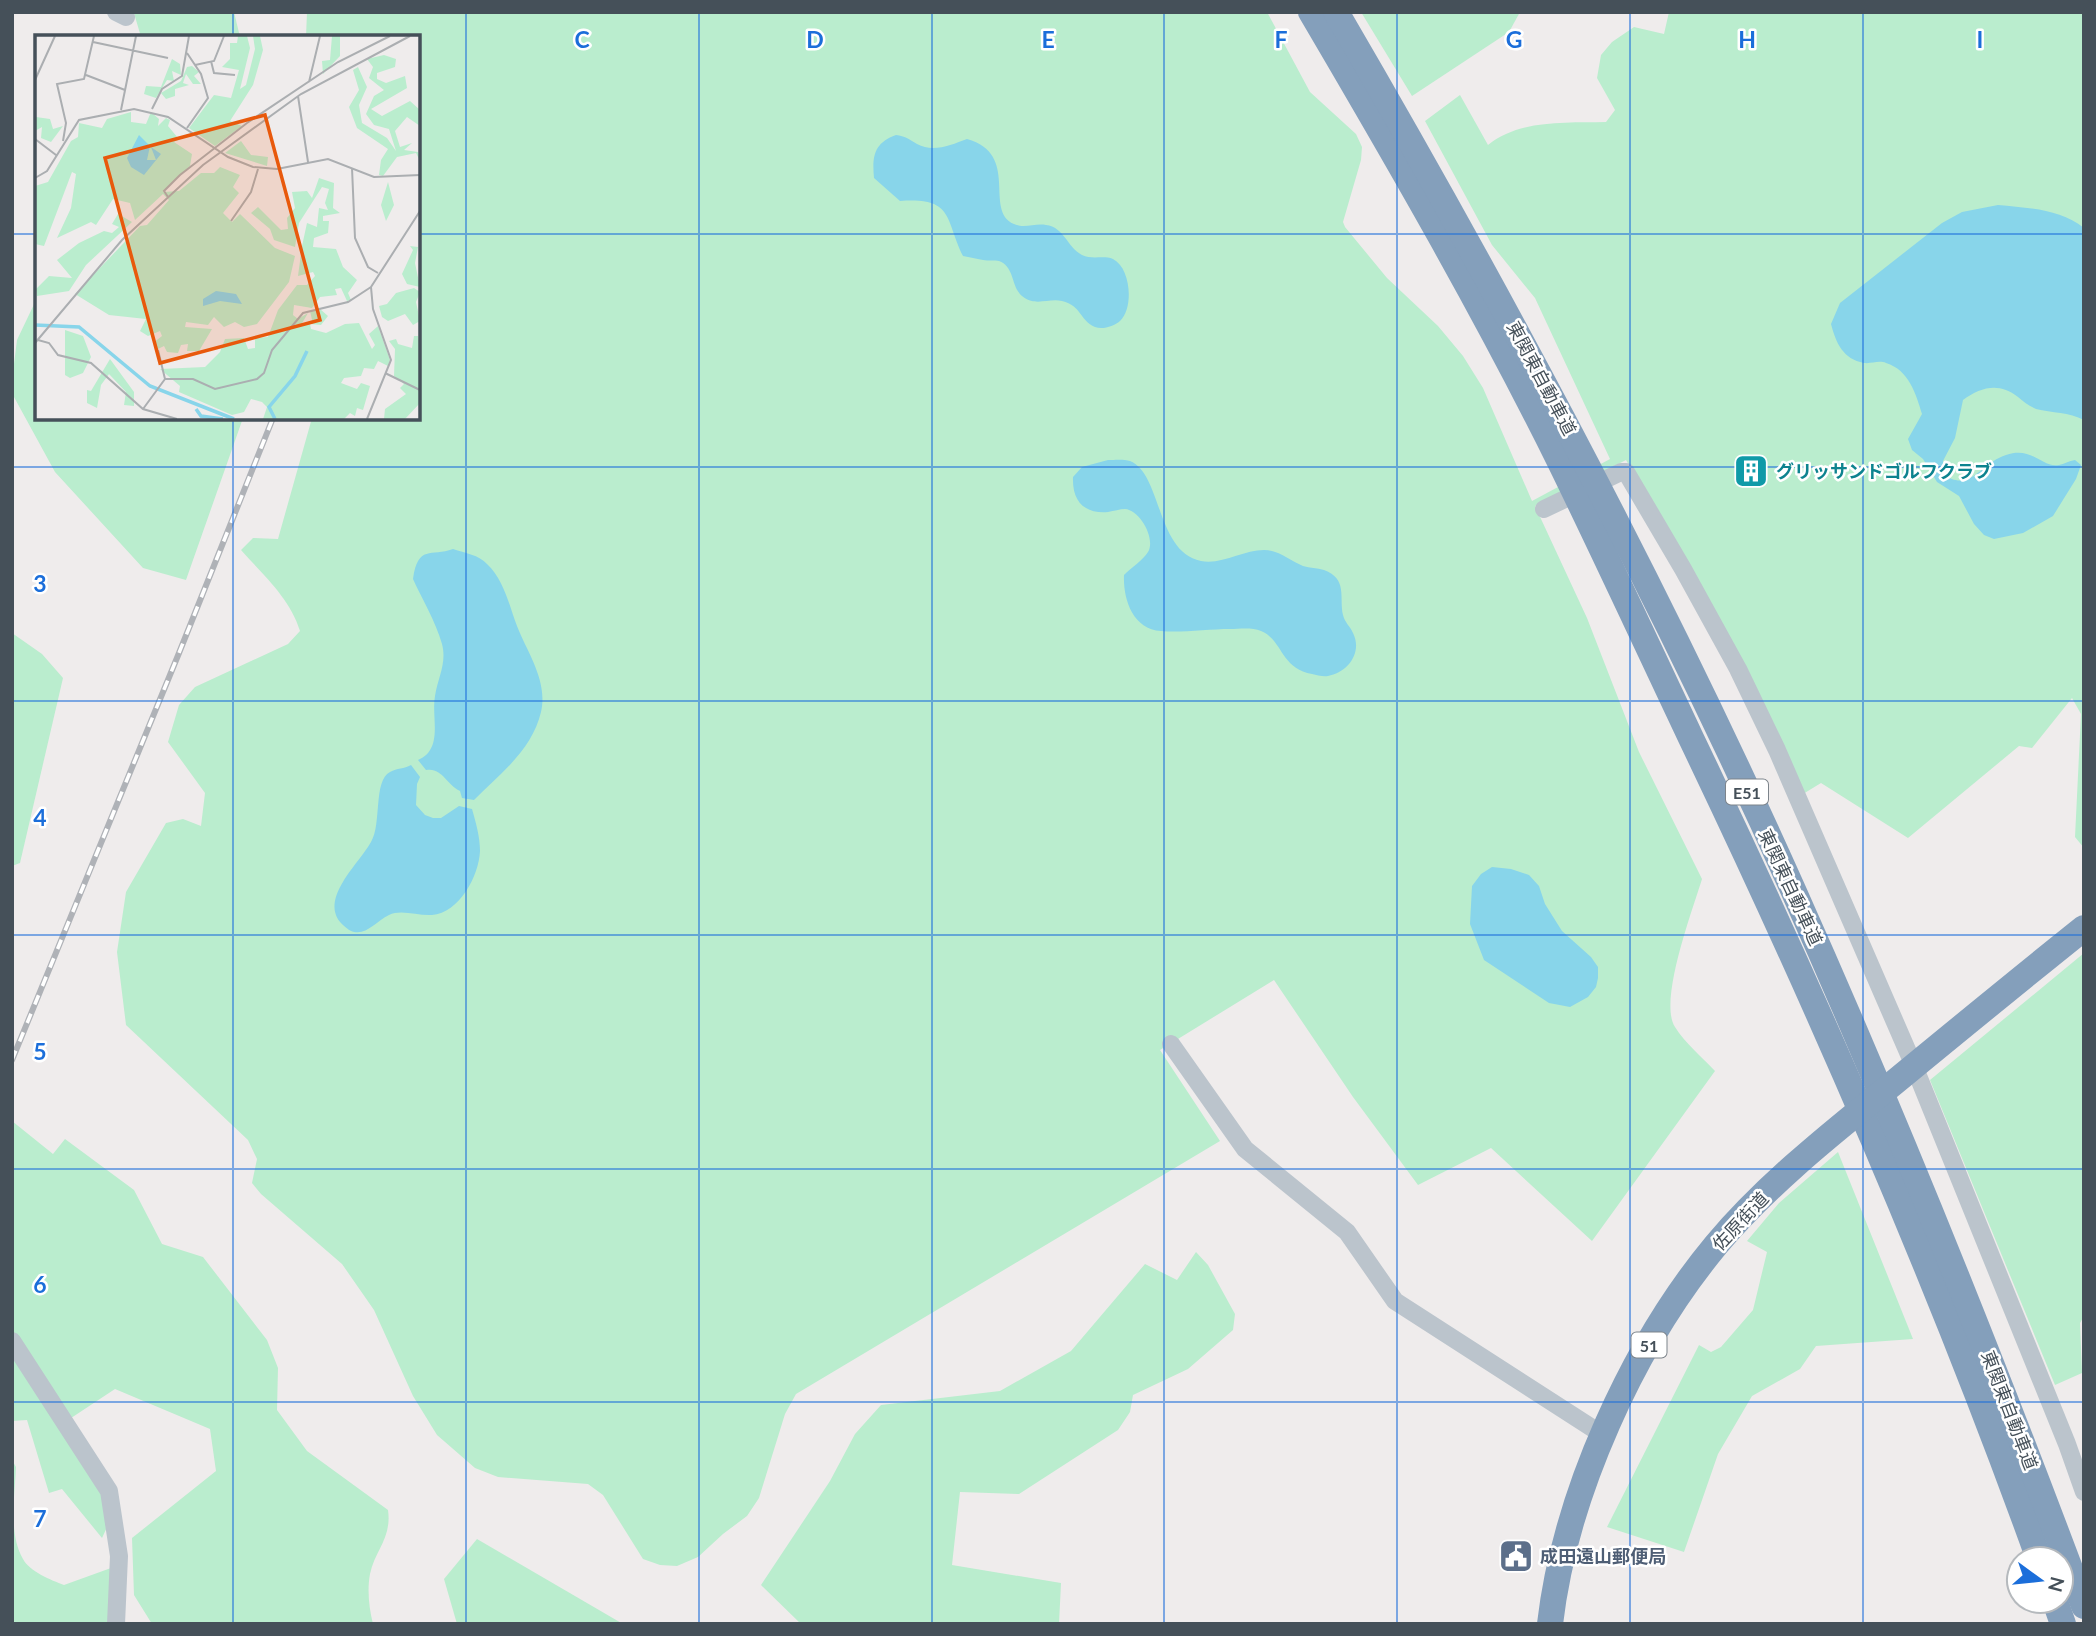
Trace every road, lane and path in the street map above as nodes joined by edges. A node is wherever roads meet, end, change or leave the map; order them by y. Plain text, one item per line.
1 (1311, 12) edge
2 (1336, 12) edge
3 (1544, 509) dead end
4 (2084, 928) edge
5 (1171, 1044) dead end
6 (1907, 1071) junction
7 (12, 1341) edge
8 (1602, 1436) junction
9 (2084, 1492) edge
10 (2034, 1545) edge
11 (2084, 1606) edge
12 (116, 1624) edge
13 (1550, 1624) edge

1 - 10 highway, 東関東自動車道 / E51
2 - 11 highway, 東関東自動車道 / E51
3 - 6 street
4 - 6 highway, 佐原街道 / 51
5 - 8 street
6 - 8 highway, 佐原街道 / 51
6 - 9 street
7 - 12 street
8 - 13 highway, 佐原街道 / 51

